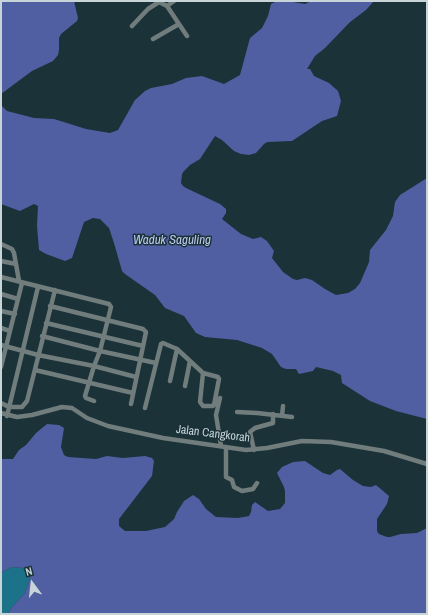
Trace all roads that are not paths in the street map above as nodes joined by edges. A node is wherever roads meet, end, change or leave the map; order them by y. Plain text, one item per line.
1 (174, 1) edge
2 (167, 6) junction
3 (179, 24) junction
4 (132, 26) dead end
5 (188, 36) dead end
6 (153, 39) dead end
7 (1, 244) edge
8 (1, 261) edge
9 (16, 264) junction
10 (1, 277) edge
11 (20, 282) junction
12 (38, 287) junction
13 (54, 290) junction
14 (1, 294) edge
15 (18, 299) junction
16 (50, 306) junction
17 (1, 311) edge
18 (15, 314) junction
19 (107, 321) junction
20 (46, 323) junction
21 (1, 328) edge
22 (10, 331) junction
23 (42, 336) junction
24 (103, 337) junction
25 (1, 345) edge
26 (142, 346) junction
27 (7, 347) junction
28 (177, 349) junction
29 (22, 350) junction
30 (100, 351) junction
31 (38, 355) junction
32 (139, 359) junction
33 (190, 361) junction
34 (156, 363) junction
35 (1, 364) edge
36 (94, 366) junction
37 (35, 370) junction
38 (203, 373) junction
39 (136, 377) junction
40 (170, 381) dead end
41 (89, 382) junction
42 (185, 386) dead end
43 (133, 393) junction
44 (220, 398) dead end
45 (94, 401) dead end
46 (1, 403) edge
47 (131, 404) dead end
48 (283, 406) dead end
49 (9, 407) junction
50 (145, 408) dead end
51 (237, 412) dead end
52 (1, 413) edge
53 (273, 414) junction
54 (7, 416) junction
55 (282, 416) junction
56 (292, 418) dead end
57 (223, 447) junction
58 (254, 450) junction
59 (427, 464) edge
60 (257, 483) dead end

1 - 2 street
2 - 3 street
2 - 4 street
3 - 5 street
3 - 6 street
7 - 9 street
8 - 9 street
9 - 11 street
10 - 11 street
11 - 12 street
11 - 15 street
12 - 13 street
12 - 29 street
13 - 16 street
13 - 19 street
14 - 15 street
15 - 18 street
16 - 19 street
16 - 20 street
17 - 18 street
18 - 22 street
19 - 24 street
19 - 26 street
20 - 23 street
20 - 24 street
21 - 22 street
22 - 27 street
23 - 30 street
23 - 31 street
24 - 26 street
24 - 30 street
25 - 27 street
26 - 32 street
27 - 29 street
27 - 35 street
28 - 33 street
28 - 34 street
28 - 40 street
29 - 31 street
29 - 49 street
30 - 32 street
30 - 36 street
31 - 36 street
31 - 37 street
32 - 34 street
32 - 39 street
33 - 38 street
33 - 42 street
34 - 50 street
36 - 39 street
36 - 41 street
37 - 41 street
37 - 49 street
38 - 38 street
39 - 43 street
41 - 43 street
41 - 45 street
43 - 47 street
44 - 57 street
46 - 49 street
48 - 55 street
49 - 54 street
51 - 53 street
52 - 54 street, Jalan Cangkorah
53 - 55 street
53 - 58 street
54 - 57 street, Jalan Cangkorah
55 - 56 street
57 - 58 street, Jalan Cangkorah
57 - 60 street
58 - 59 street, Jalan Cangkorah

